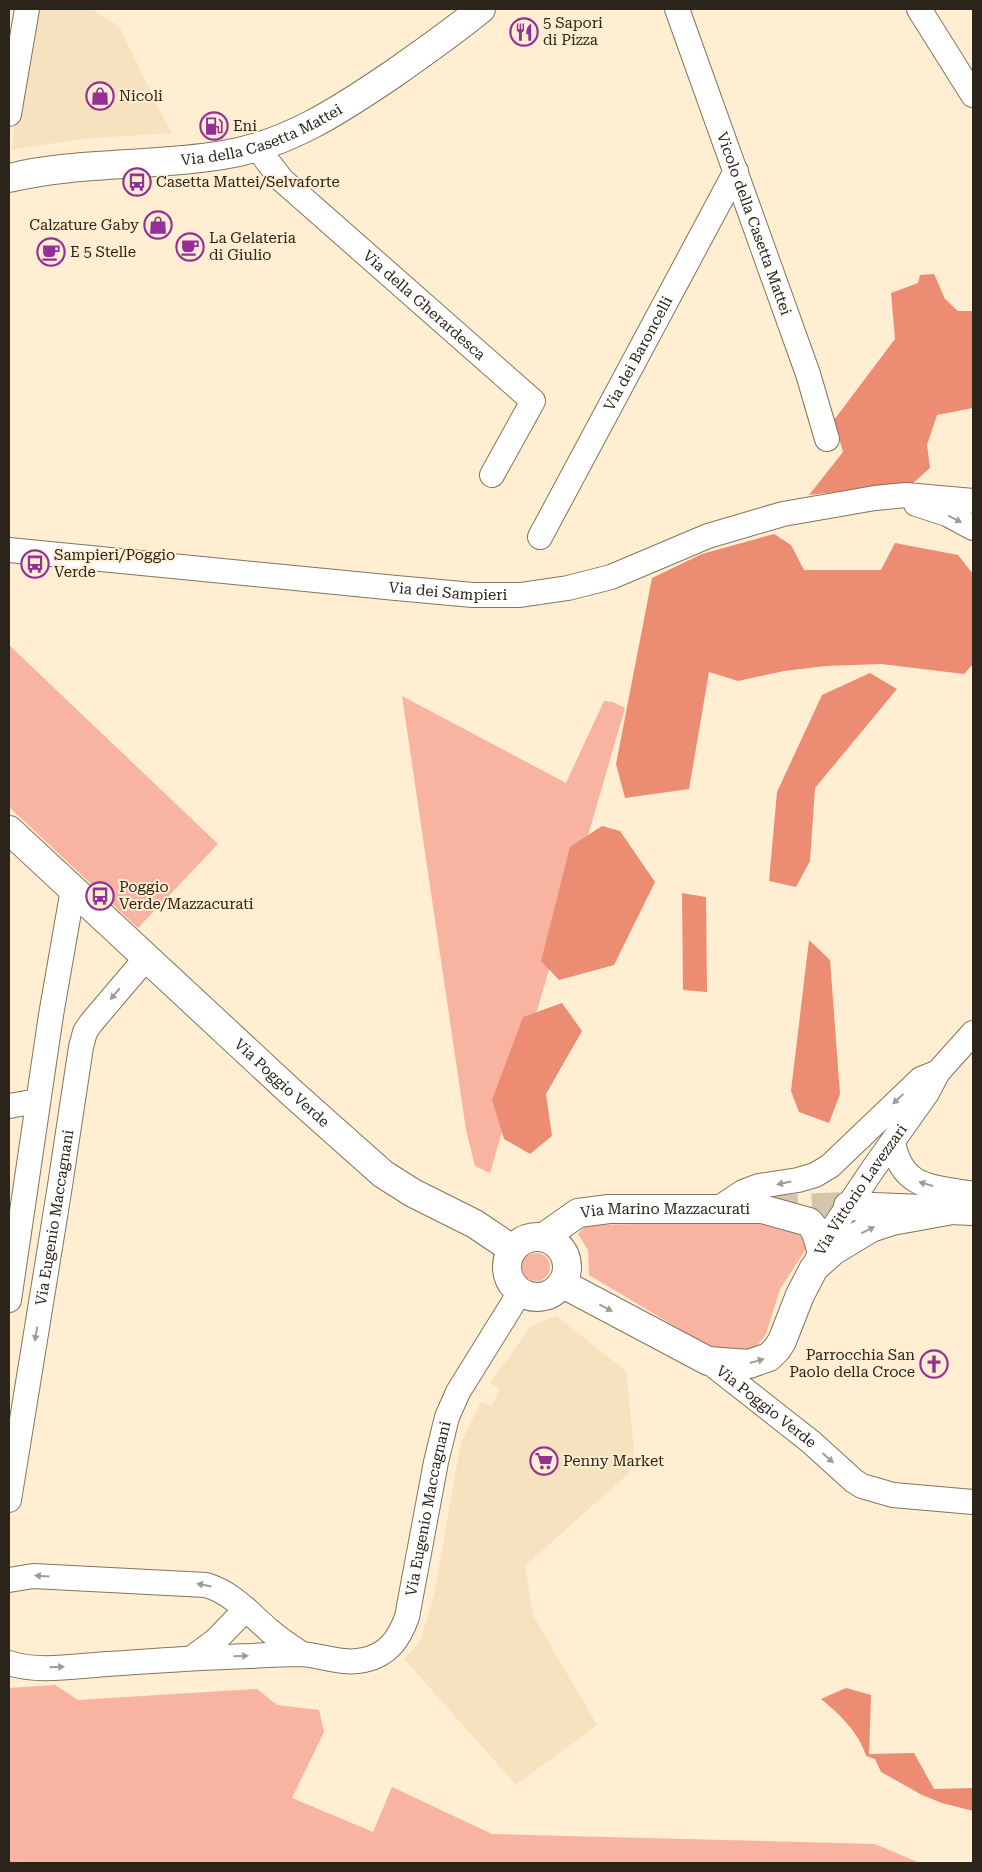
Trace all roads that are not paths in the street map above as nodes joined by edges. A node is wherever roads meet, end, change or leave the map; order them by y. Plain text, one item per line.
1 (28, 9) edge
2 (481, 9) edge
3 (676, 9) edge
4 (918, 9) edge
5 (973, 95) edge
6 (9, 114) edge
7 (257, 148) junction
8 (736, 171) junction
9 (9, 178) edge
10 (827, 439) dead end
11 (492, 475) dead end
12 (875, 498) junction
13 (973, 500) edge
14 (973, 528) edge
15 (540, 537) dead end
16 (9, 550) edge
17 (9, 830) edge
18 (73, 889) junction
19 (147, 957) junction
20 (973, 1033) edge
21 (938, 1072) junction
22 (38, 1101) junction
23 (9, 1106) edge
24 (894, 1142) junction
25 (973, 1194) edge
26 (848, 1206) junction
27 (716, 1210) junction
28 (960, 1211) edge
29 (544, 1237) junction
30 (512, 1249) junction
31 (818, 1259) junction
32 (563, 1284) junction
33 (520, 1292) junction
34 (9, 1300) edge
35 (708, 1361) junction
36 (9, 1500) edge
37 (973, 1502) edge
38 (9, 1580) edge
39 (246, 1609) junction
40 (302, 1654) junction
41 (192, 1658) junction
42 (9, 1662) edge

1 - 6 street
2 - 7 street, Via della Casetta Mattei
3 - 8 street, Vicolo della Casetta Mattei
4 - 5 street
7 - 9 street, Via della Casetta Mattei
7 - 11 street, Via della Gherardesca
8 - 10 street, Vicolo della Casetta Mattei
8 - 15 street, Via dei Baroncelli
12 - 13 street, Via dei Sampieri
12 -> 14 street, Via dei Sampieri
12 - 16 street, Via dei Sampieri
17 - 18 street, Via Poggio Verde
18 - 19 street, Via Poggio Verde
18 - 22 street
19 - 30 street, Via Poggio Verde
19 -> 36 street, Via Eugenio Maccagnani
20 - 21 street, Via Vittorio Lavezzari
21 - 24 street, Via Vittorio Lavezzari
21 -> 27 street
22 - 23 street
22 - 34 street
25 -> 24 street
24 - 26 street, Via Vittorio Lavezzari
26 - 28 street
26 - 31 street, Via Vittorio Lavezzari
27 - 29 street, Via Marino Mazzacurati
27 - 31 street, Via Marino Mazzacurati
31 -> 28 street
29 - 30 street, Via Marino Mazzacurati
29 - 32 street
30 - 33 street
35 -> 31 street, Via Vittorio Lavezzari
32 - 33 street
32 -> 35 street, Via Poggio Verde
33 - 40 street, Via Eugenio Maccagnani
35 -> 37 street, Via Poggio Verde
39 -> 38 street, Via Eugenio Maccagnani
39 - 40 street, Via Eugenio Maccagnani
39 - 41 street
41 -> 40 street, Via Eugenio Maccagnani
42 -> 41 street, Via Eugenio Maccagnani

